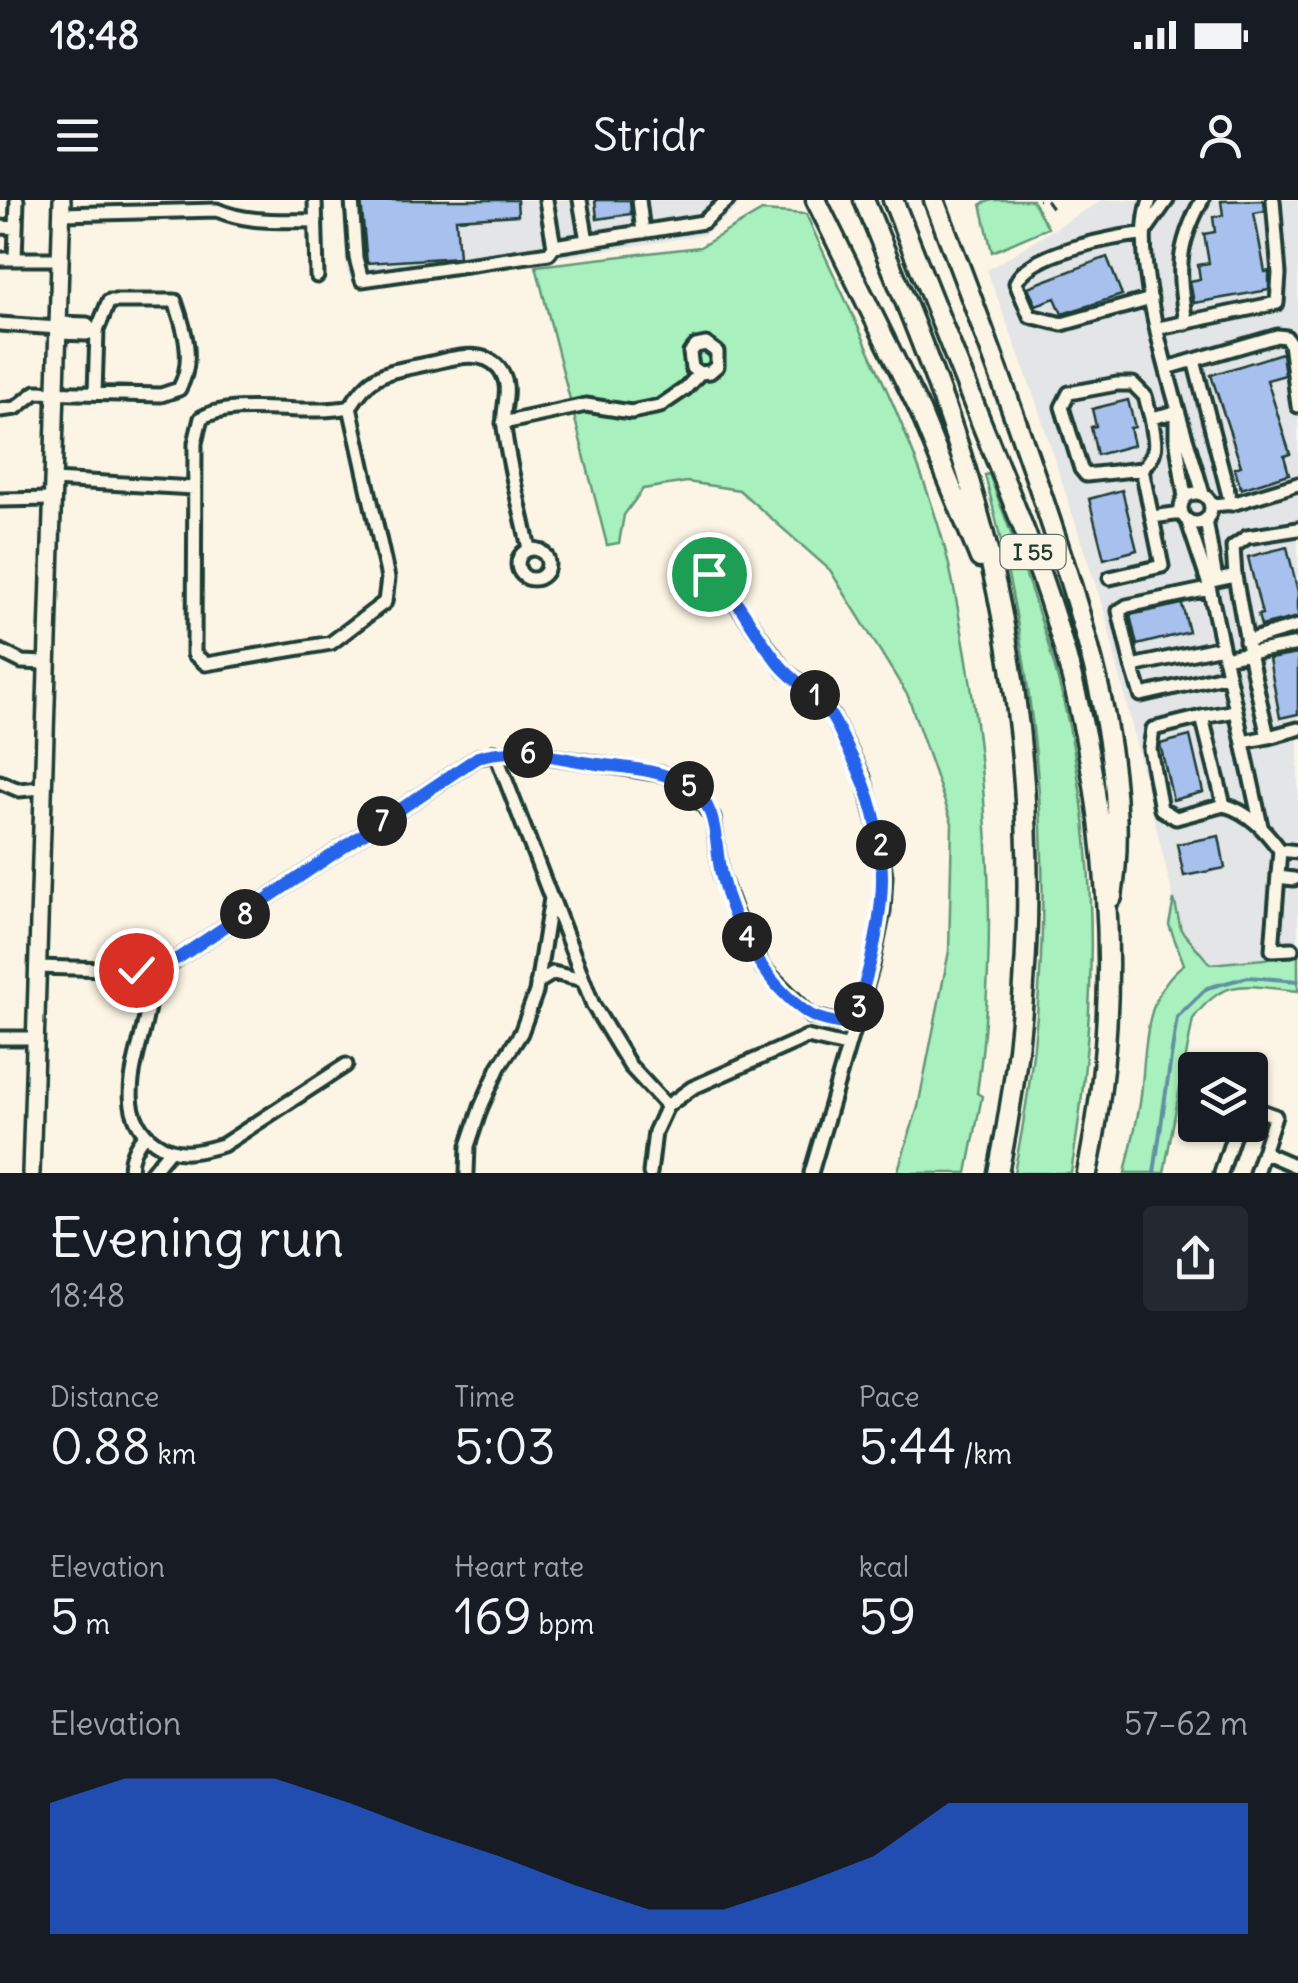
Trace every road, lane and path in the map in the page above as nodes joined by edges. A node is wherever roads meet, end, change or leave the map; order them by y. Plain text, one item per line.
1 (17, 200) edge
2 (315, 200) edge
3 (352, 200) edge
4 (546, 200) edge
5 (580, 200) edge
6 (639, 200) edge
7 (728, 200) edge
8 (819, 200) edge
9 (864, 200) edge
10 (893, 200) edge
11 (934, 200) edge
12 (945, 200) edge
13 (1046, 200) edge
14 (1150, 200) edge
15 (1167, 200) edge
16 (1202, 200) edge
17 (1272, 200) edge
18 (1054, 206) dead end
19 (62, 207) edge
20 (171, 207) edge
21 (316, 221) junction
22 (0, 227) edge
23 (16, 228) junction
24 (643, 232) junction
25 (1144, 234) junction
26 (586, 241) junction
27 (554, 246) junction
28 (0, 259) edge
29 (15, 259) junction
30 (60, 259) junction
31 (317, 276) dead end
32 (1151, 298) junction
33 (975, 304) junction
34 (1186, 323) junction
35 (0, 324) edge
36 (58, 328) junction
37 (1158, 328) junction
38 (94, 330) junction
39 (1194, 360) junction
40 (1168, 368) junction
41 (700, 373) dead end
42 (55, 392) junction
43 (94, 393) junction
44 (1298, 406) edge
45 (350, 407) junction
46 (0, 410) edge
47 (1176, 412) junction
48 (1151, 418) junction
49 (503, 423) junction
50 (1142, 468) junction
51 (52, 480) junction
52 (1298, 484) edge
53 (194, 488) junction
54 (1184, 498) junction
55 (51, 499) junction
56 (0, 500) edge
57 (1208, 500) junction
58 (1231, 504) junction
59 (1152, 518) junction
60 (1185, 518) junction
61 (1206, 520) junction
62 (1298, 529) edge
63 (529, 549) dead end
64 (714, 572) dead end
65 (1234, 576) junction
66 (1110, 578) dead end
67 (1211, 583) junction
68 (1001, 607) junction
69 (1298, 626) edge
70 (1298, 644) edge
71 (1248, 647) junction
72 (0, 651) edge
73 (1223, 652) junction
74 (45, 662) junction
75 (1132, 666) junction
76 (1228, 675) junction
77 (1236, 711) junction
78 (1202, 716) junction
79 (1298, 729) edge
80 (1268, 738) junction
81 (1243, 742) junction
82 (495, 752) junction
83 (0, 782) edge
84 (41, 788) junction
85 (1224, 805) junction
86 (1261, 826) junction
87 (1280, 850) junction
88 (1298, 852) edge
89 (1278, 877) junction
90 (1294, 879) dead end
91 (552, 898) junction
92 (1108, 922) junction
93 (1292, 949) dead end
94 (36, 967) junction
95 (148, 970) junction
96 (583, 980) junction
97 (538, 984) junction
98 (804, 1010) junction
99 (852, 1026) junction
100 (0, 1038) edge
101 (34, 1038) junction
102 (800, 1040) junction
103 (846, 1046) junction
104 (346, 1066) dead end
105 (668, 1106) junction
106 (1268, 1113) edge
107 (146, 1135) junction
108 (1268, 1137) edge
109 (1231, 1142) edge
110 (1266, 1142) edge
111 (170, 1150) junction
112 (1263, 1152) junction
113 (1298, 1167) edge
114 (31, 1173) edge
115 (131, 1173) edge
116 (151, 1173) edge
117 (467, 1173) edge
118 (650, 1173) edge
119 (811, 1173) edge
120 (998, 1173) edge
121 (1088, 1173) edge
122 (1221, 1173) edge
123 (1256, 1173) edge

1 - 23 street
2 - 21 street
3 - 27 street
4 - 27 street
5 - 26 street
6 - 24 street
7 - 24 street
8 - 68 highway
9 - 68 highway, I 55
10 - 92 highway, I 55
11 - 33 highway
12 - 33 highway
13 - 18 path
14 - 25 street
15 - 25 street
16 - 34 street
17 - 34 street
19 - 20 street
19 - 30 main road
20 - 21 street
21 - 31 street
22 - 23 street
23 - 29 street
24 - 26 street
25 - 32 street
25 - 32 street
26 - 27 street
28 - 29 street
29 - 30 street
30 - 36 main road
32 - 37 street
33 - 92 highway
34 - 37 street
35 - 36 street
36 - 38 street
36 - 42 main road
37 - 40 street
38 - 43 street
38 - 43 street
39 - 40 street
39 - 44 street
39 - 58 street
40 - 47 street
41 - 49 street
42 - 43 street
42 - 46 street
42 - 51 main road
45 - 49 street
45 - 53 street
45 - 53 street
47 - 48 street
47 - 54 street
47 - 57 street
48 - 50 street
48 - 50 street
49 - 63 street
50 - 59 street
51 - 53 street
51 - 55 main road
52 - 58 street
54 - 57 street
54 - 60 street
55 - 56 street
55 - 74 main road
57 - 58 street
57 - 61 street
59 - 60 street
59 - 66 street
60 - 61 street
60 - 67 street
61 - 67 street
62 - 65 street
64 - 99 street
65 - 67 street
65 - 71 street
67 - 73 street
67 - 75 street
68 - 120 highway, I 55
69 - 71 street
70 - 71 street
71 - 73 street
71 - 80 street
72 - 74 street
73 - 75 street
73 - 76 street
74 - 84 main road
75 - 76 street
76 - 77 street
77 - 78 street
77 - 81 street
78 - 85 street
78 - 85 street
79 - 80 street
80 - 81 street
81 - 86 street
82 - 91 street
82 - 95 street
82 - 98 street
83 - 84 street
84 - 94 main road
85 - 86 street
86 - 87 street
87 - 88 street
87 - 89 street
89 - 90 street
89 - 93 street
91 - 96 street
91 - 97 street
92 - 121 highway, I 55
94 - 95 street
94 - 101 main road
95 - 107 street
96 - 97 street
96 - 105 street
97 - 117 street
98 - 99 street
98 - 102 street
99 - 103 street
100 - 101 street
101 - 114 main road
102 - 103 street
102 - 105 street
103 - 119 street
104 - 111 street
105 - 118 street
106 - 108 street
107 - 111 street
107 - 115 street
109 - 122 street
110 - 112 street
111 - 116 street
112 - 113 street
112 - 123 street

